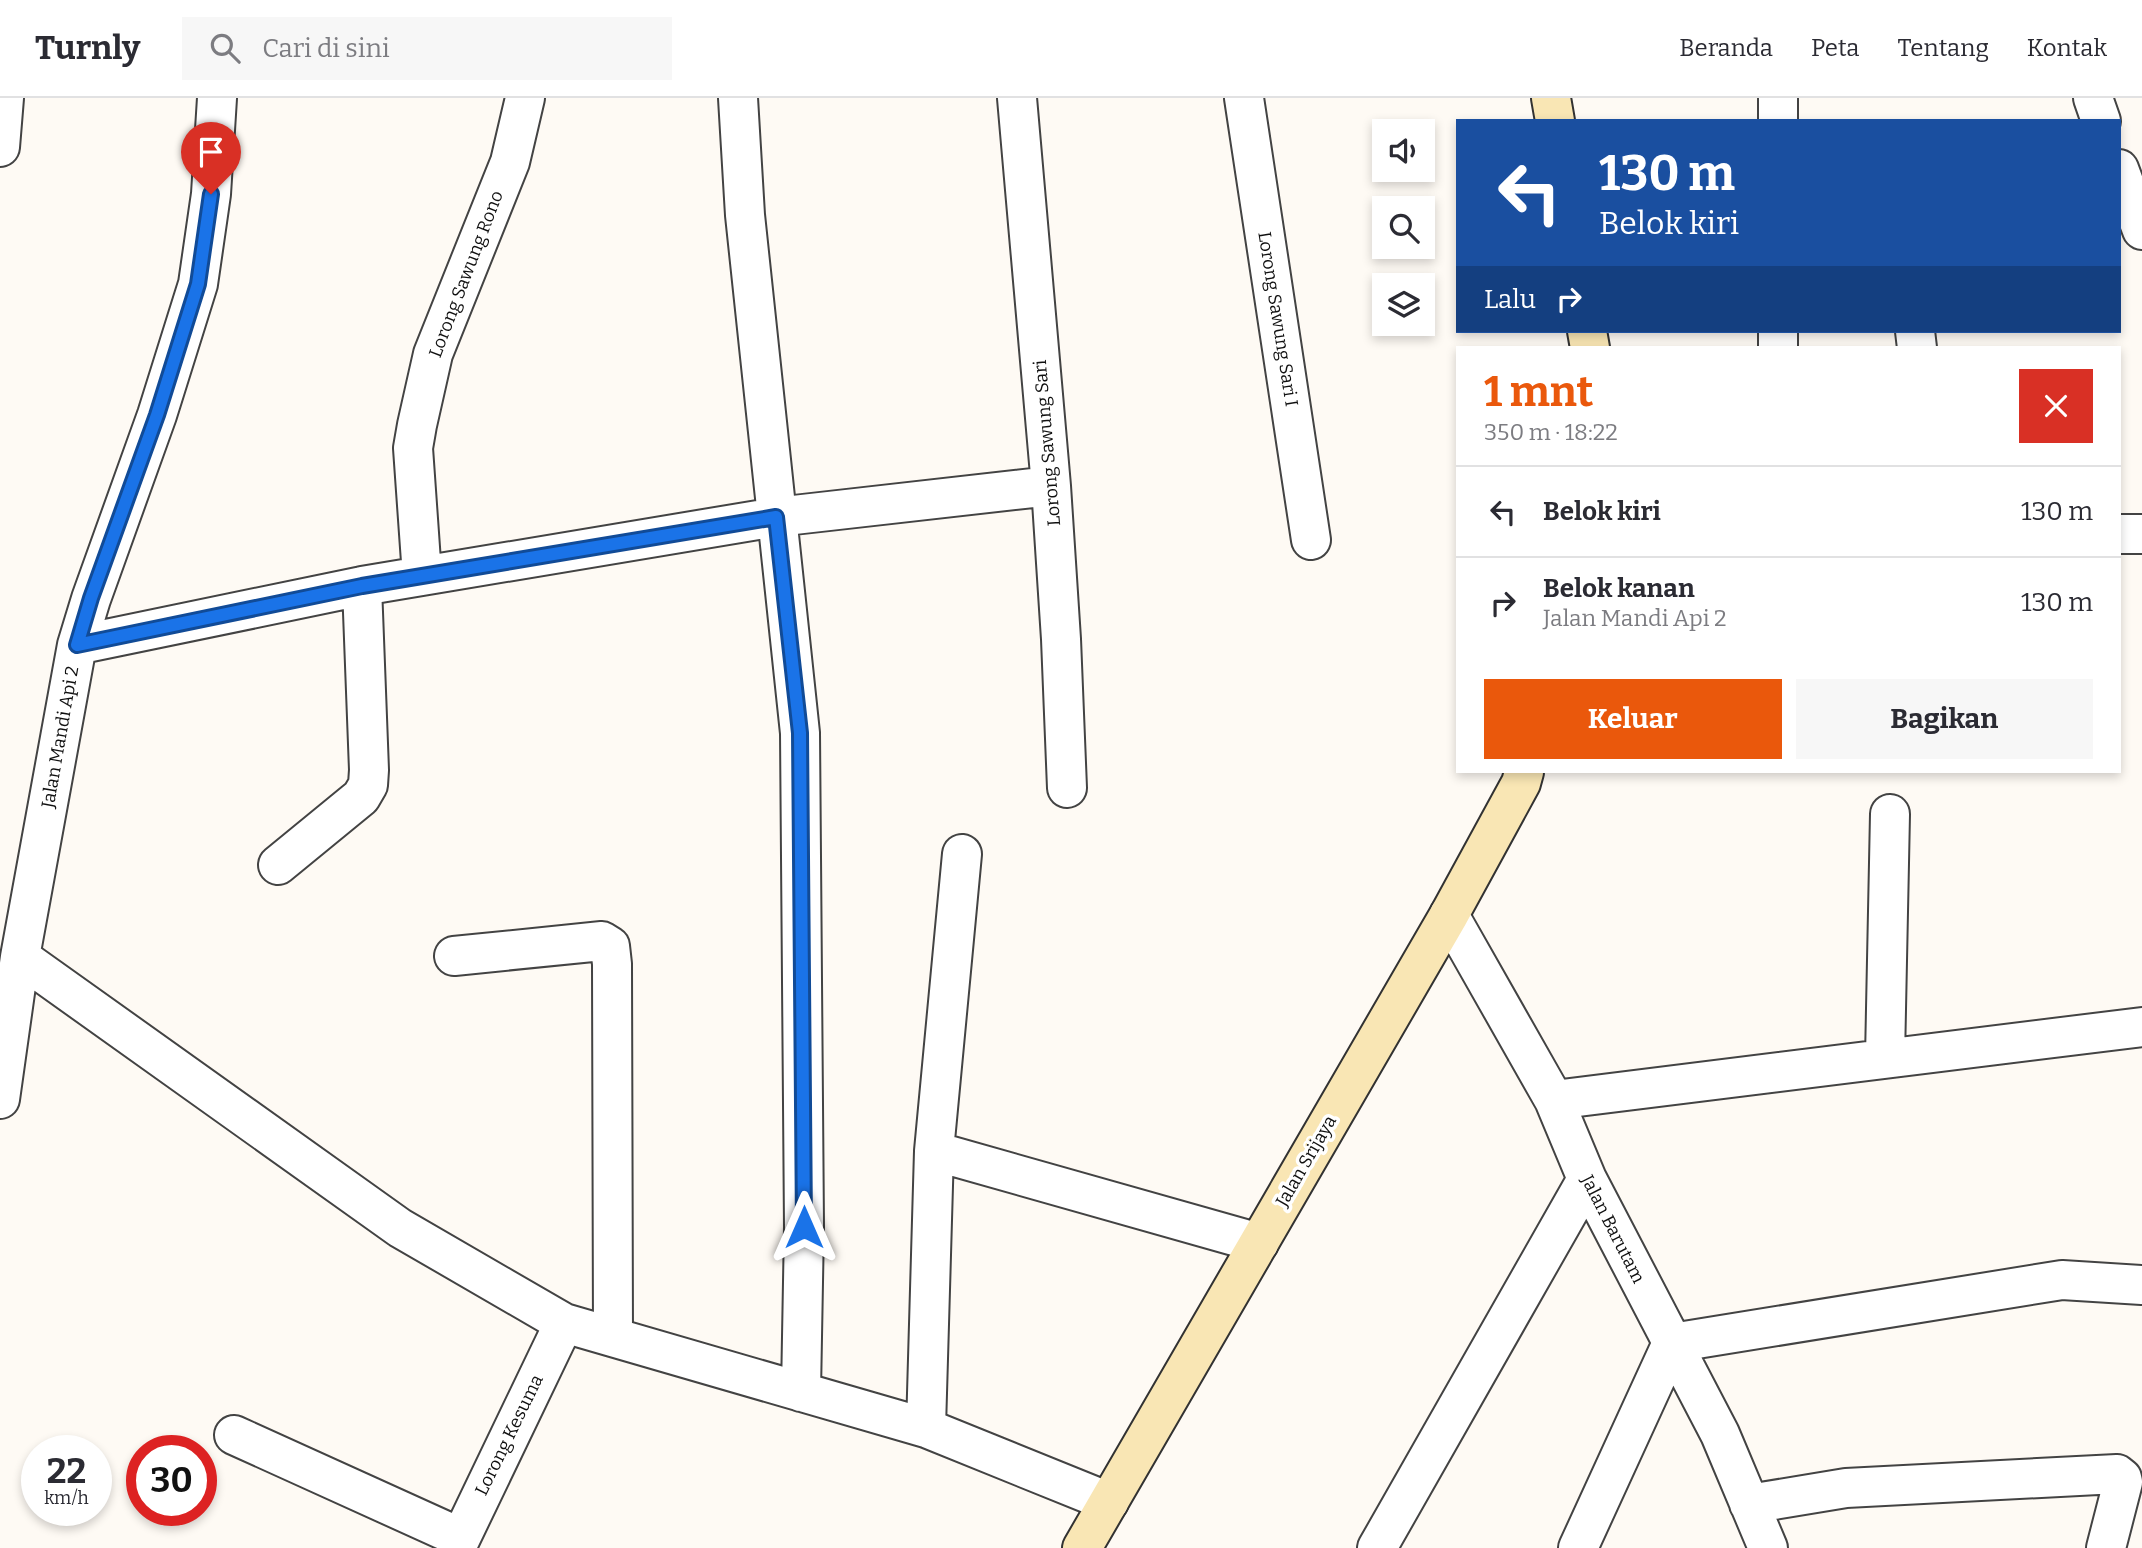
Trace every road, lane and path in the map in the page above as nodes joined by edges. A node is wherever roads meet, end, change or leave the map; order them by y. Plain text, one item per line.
1 (4, 98) edge
2 (216, 98) edge
3 (525, 98) edge
4 (738, 98) edge
5 (1017, 98) edge
6 (1244, 98) edge
7 (1551, 98) edge
8 (1777, 98) edge
9 (2093, 98) edge
10 (1555, 119) edge
11 (1778, 119) edge
12 (2100, 119) edge
13 (0, 147) edge
14 (2121, 174) edge
15 (2142, 230) edge
16 (2121, 248) edge
17 (2142, 248) edge
18 (1051, 486) junction
19 (776, 517) junction
20 (2121, 534) edge
21 (2142, 534) edge
22 (1311, 540) dead end
23 (422, 576) junction
24 (362, 586) junction
25 (77, 645) junction
26 (1524, 773) edge
27 (1067, 788) dead end
28 (1890, 814) dead end
29 (962, 854) dead end
30 (278, 865) dead end
31 (1449, 915) junction
32 (454, 956) dead end
33 (20, 957) junction
34 (2142, 1027) edge
35 (1885, 1058) junction
36 (0, 1099) edge
37 (1553, 1100) junction
38 (934, 1151) junction
39 (1587, 1179) junction
40 (1259, 1242) junction
41 (2142, 1285) edge
42 (564, 1323) junction
43 (613, 1337) junction
44 (1672, 1343) junction
45 (801, 1392) junction
46 (926, 1428) junction
47 (234, 1435) dead end
48 (1109, 1502) junction
49 (1749, 1504) junction
50 (458, 1543) edge
51 (1082, 1548) edge
52 (1377, 1548) edge
53 (1578, 1548) edge
54 (1768, 1548) edge
55 (2106, 1548) edge

1 - 13 street
2 - 25 street, Jalan Mandi Api 2
3 - 23 street, Lorong Sawung Rono
4 - 19 street
5 - 18 street, Lorong Sawung Sari
6 - 22 street, Lorong Sawung Sari I
7 - 10 street
8 - 11 street
9 - 12 street
14 - 15 street
16 - 17 street
18 - 19 street
18 - 27 street, Lorong Sawung Sari
19 - 23 street
19 - 45 street
20 - 21 street
23 - 24 street
24 - 25 street
24 - 30 street
25 - 33 street, Jalan Mandi Api 2
26 - 31 street, Jalan Srijaya
28 - 35 street
29 - 38 street
31 - 37 street, Jalan Barutam
31 - 40 street, Jalan Srijaya
32 - 43 street
33 - 36 street, Jalan Mandi Api 2
33 - 42 street
34 - 35 street
35 - 37 street
37 - 39 street, Jalan Barutam
38 - 40 street
38 - 46 street
39 - 44 street, Jalan Barutam
39 - 52 street
40 - 48 street, Jalan Srijaya
41 - 44 street
42 - 43 street
42 - 50 street, Lorong Kesuma
43 - 45 street
44 - 49 street, Jalan Barutam
44 - 53 street
45 - 46 street
46 - 48 street
47 - 50 street
48 - 51 street, Jalan Srijaya
49 - 54 street, Jalan Barutam
49 - 55 street

